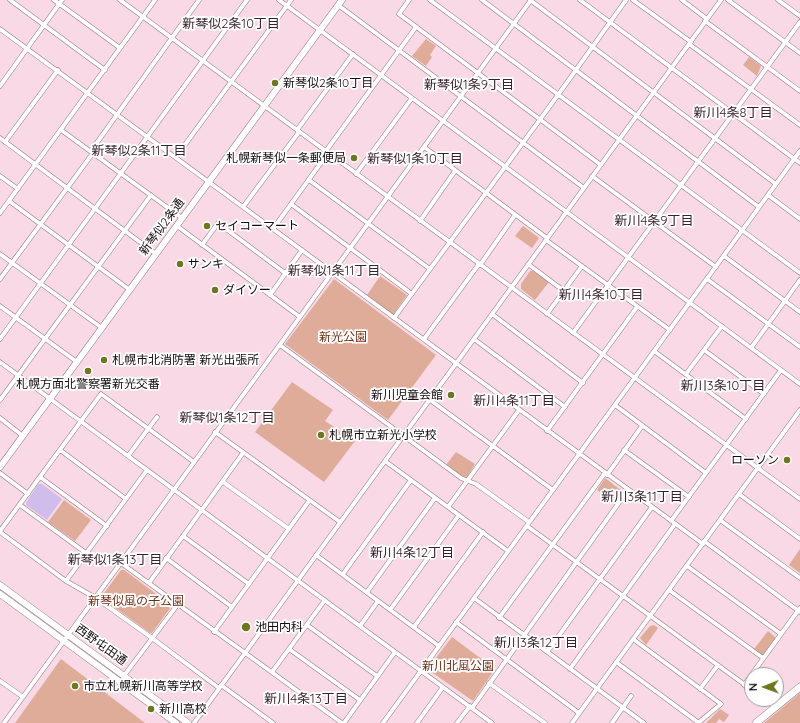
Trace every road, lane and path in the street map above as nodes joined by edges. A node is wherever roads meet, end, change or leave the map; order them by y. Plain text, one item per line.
1 (10, 0) edge
2 (54, 0) edge
3 (120, 0) edge
4 (155, 0) edge
5 (199, 0) edge
6 (247, 0) edge
7 (279, 0) edge
8 (291, 0) edge
9 (409, 0) edge
10 (482, 0) edge
11 (531, 0) edge
12 (580, 0) edge
13 (626, 0) edge
14 (633, 0) edge
15 (682, 0) edge
16 (721, 0) edge
17 (728, 0) edge
18 (778, 0) edge
19 (433, 1) edge
20 (61, 2) edge
21 (340, 2) edge
22 (287, 6) junction
23 (800, 16) edge
24 (143, 17) junction
25 (706, 20) junction
26 (800, 22) edge
27 (610, 23) junction
28 (514, 24) junction
29 (44, 26) junction
30 (416, 27) junction
31 (0, 29) edge
32 (320, 30) junction
33 (172, 38) junction
34 (785, 42) junction
35 (690, 43) junction
36 (592, 47) junction
37 (120, 48) junction
38 (27, 49) junction
39 (496, 49) junction
40 (399, 50) junction
41 (800, 53) edge
42 (353, 54) junction
43 (203, 61) junction
44 (767, 66) junction
45 (671, 68) junction
46 (58, 70) junction
47 (104, 70) junction
48 (576, 70) junction
49 (478, 73) junction
50 (381, 75) junction
51 (232, 82) junction
52 (0, 86) edge
53 (751, 89) junction
54 (800, 90) edge
55 (88, 93) junction
56 (653, 93) junction
57 (558, 95) junction
58 (461, 96) junction
59 (412, 98) junction
60 (264, 106) junction
61 (733, 114) junction
62 (117, 115) junction
63 (637, 116) junction
64 (539, 119) junction
65 (443, 121) junction
66 (800, 125) edge
67 (61, 130) junction
68 (298, 131) junction
69 (147, 137) junction
70 (0, 138) edge
71 (715, 138) junction
72 (619, 140) junction
73 (5, 142) junction
74 (522, 142) junction
75 (424, 147) junction
76 (800, 151) edge
77 (92, 152) junction
78 (327, 152) junction
79 (176, 157) junction
80 (794, 159) junction
81 (698, 161) junction
82 (800, 163) edge
83 (35, 165) junction
84 (601, 165) junction
85 (505, 167) junction
86 (456, 171) junction
87 (121, 173) junction
88 (356, 174) junction
89 (0, 176) edge
90 (592, 176) junction
91 (309, 180) junction
92 (209, 182) junction
93 (776, 184) junction
94 (680, 185) junction
95 (66, 188) junction
96 (584, 188) junction
97 (18, 189) junction
98 (485, 193) junction
99 (151, 195) junction
100 (768, 195) junction
101 (388, 197) junction
102 (9, 201) junction
103 (291, 204) junction
104 (243, 207) junction
105 (759, 207) junction
106 (95, 209) junction
107 (566, 212) junction
108 (0, 213) edge
109 (515, 215) junction
110 (182, 218) junction
111 (800, 219) edge
112 (420, 221) junction
113 (654, 222) junction
114 (368, 224) junction
115 (40, 225) junction
116 (176, 226) junction
117 (273, 228) junction
118 (125, 231) junction
119 (742, 231) junction
120 (547, 239) junction
121 (450, 243) junction
122 (202, 245) junction
123 (68, 246) junction
124 (350, 248) junction
125 (302, 250) junction
126 (0, 254) edge
127 (156, 254) junction
128 (724, 256) junction
129 (628, 257) junction
130 (12, 263) junction
131 (479, 264) junction
132 (528, 264) junction
133 (582, 266) junction
134 (98, 267) junction
135 (716, 267) junction
136 (430, 269) junction
137 (285, 273) junction
138 (332, 273) junction
139 (800, 273) edge
140 (0, 279) edge
141 (707, 279) junction
142 (800, 280) edge
143 (40, 284) junction
144 (607, 285) junction
145 (511, 288) junction
146 (130, 290) junction
147 (564, 290) junction
148 (412, 294) junction
149 (270, 295) junction
150 (785, 301) junction
151 (690, 303) junction
152 (70, 305) junction
153 (0, 306) edge
154 (637, 307) junction
155 (800, 312) edge
156 (492, 314) junction
157 (547, 314) junction
158 (300, 317) junction
159 (16, 318) junction
160 (394, 318) junction
161 (768, 324) junction
162 (722, 326) junction
163 (102, 328) junction
164 (670, 330) junction
165 (573, 333) junction
166 (0, 339) edge
167 (45, 339) junction
168 (424, 339) junction
169 (474, 339) junction
170 (280, 345) junction
171 (800, 347) edge
172 (751, 348) junction
173 (704, 350) junction
174 (654, 351) junction
175 (603, 356) junction
176 (0, 362) edge
177 (77, 362) junction
178 (456, 364) junction
179 (781, 370) junction
180 (686, 374) junction
181 (18, 376) junction
182 (634, 378) junction
183 (583, 382) junction
184 (800, 384) edge
185 (764, 394) junction
186 (50, 399) junction
187 (0, 400) edge
188 (430, 400) junction
189 (615, 405) junction
190 (565, 406) junction
191 (519, 410) junction
192 (800, 410) edge
193 (796, 416) junction
194 (156, 417) dead end
195 (0, 418) edge
196 (746, 419) junction
197 (800, 419) edge
198 (81, 421) junction
199 (642, 426) junction
200 (148, 428) junction
201 (548, 431) junction
202 (215, 432) junction
203 (23, 436) junction
204 (403, 436) junction
205 (726, 445) junction
206 (492, 446) junction
207 (60, 450) junction
208 (624, 450) junction
209 (243, 453) junction
210 (579, 454) junction
211 (128, 456) junction
212 (385, 461) junction
213 (194, 462) junction
214 (0, 467) edge
215 (758, 468) junction
216 (148, 470) junction
217 (0, 473) edge
218 (706, 473) junction
219 (606, 474) junction
220 (40, 477) junction
221 (411, 480) junction
222 (467, 481) junction
223 (223, 482) junction
224 (174, 490) junction
225 (553, 490) junction
226 (628, 490) junction
227 (28, 494) junction
228 (739, 494) junction
229 (689, 497) junction
230 (435, 498) junction
231 (126, 499) junction
232 (800, 500) edge
233 (309, 501) junction
234 (20, 505) junction
235 (448, 507) junction
236 (652, 507) junction
237 (202, 510) junction
238 (459, 515) junction
239 (720, 520) junction
240 (671, 521) junction
241 (340, 522) junction
242 (528, 524) junction
243 (675, 524) junction
244 (107, 526) junction
245 (289, 529) junction
246 (0, 532) edge
247 (482, 532) junction
248 (183, 536) junction
249 (800, 539) edge
250 (703, 543) junction
251 (552, 545) junction
252 (508, 551) junction
253 (86, 553) junction
254 (316, 555) junction
255 (166, 558) junction
256 (268, 558) junction
257 (576, 562) junction
258 (121, 563) junction
259 (687, 566) junction
260 (343, 574) junction
261 (800, 578) edge
262 (599, 579) junction
263 (298, 580) junction
264 (66, 581) junction
265 (149, 583) junction
266 (249, 584) junction
267 (0, 585) edge
268 (669, 590) junction
269 (366, 592) junction
270 (0, 594) edge
271 (623, 597) junction
272 (96, 598) junction
273 (474, 598) junction
274 (325, 600) junction
275 (378, 601) junction
276 (178, 604) junction
277 (232, 607) junction
278 (390, 610) junction
279 (799, 610) edge
280 (650, 616) junction
281 (499, 618) junction
282 (456, 622) junction
283 (307, 625) junction
284 (360, 626) junction
285 (414, 627) junction
286 (214, 632) junction
287 (781, 634) junction
288 (68, 635) junction
289 (523, 635) junction
290 (152, 638) junction
291 (633, 639) junction
292 (64, 641) junction
293 (439, 646) junction
294 (289, 649) junction
295 (395, 652) junction
296 (547, 652) junction
297 (245, 653) junction
298 (763, 658) junction
299 (506, 660) junction
300 (616, 662) junction
301 (718, 665) junction
302 (757, 667) edge
303 (570, 670) junction
304 (421, 671) junction
305 (272, 672) junction
306 (124, 676) junction
307 (377, 676) junction
308 (0, 681) edge
309 (120, 682) junction
310 (489, 683) junction
311 (744, 685) edge
312 (220, 687) junction
313 (444, 687) junction
314 (800, 687) edge
315 (597, 688) junction
316 (700, 689) junction
317 (631, 696) dead end
318 (22, 697) junction
319 (360, 700) junction
320 (471, 707) junction
321 (623, 708) junction
322 (776, 708) joint
323 (579, 713) junction
324 (4, 723) edge
325 (176, 723) edge
326 (188, 723) edge
327 (194, 723) edge
328 (273, 723) edge
329 (343, 723) edge
330 (383, 723) edge
331 (417, 723) edge
332 (457, 723) edge
333 (492, 723) edge
334 (545, 723) edge
335 (572, 723) edge
336 (612, 723) edge
337 (644, 723) edge
338 (698, 723) edge
339 (756, 723) edge

1 - 29 street
2 - 20 street
3 - 24 street
4 - 24 street
5 - 33 street
6 - 43 street
7 - 22 street
8 - 22 street
9 - 30 street
10 - 28 street
11 - 28 street
11 - 36 street
12 - 27 street
13 - 27 street
14 - 35 street
15 - 25 street
16 - 25 street
17 - 34 street
18 - 23 street
19 - 39 street
20 - 29 street
20 - 37 street
21 - 32 street, 新琴似2条通
21 - 40 street
22 - 32 street
22 - 51 street
24 - 33 street
24 - 37 street
25 - 35 street
25 - 44 street
26 - 34 street
27 - 36 street
27 - 45 street
28 - 39 street
28 - 48 street
29 - 38 street
29 - 47 street
30 - 40 street
30 - 49 street
31 - 38 street
32 - 42 street
32 - 60 street, 新琴似2条通
33 - 43 street
33 - 62 street
34 - 41 street
34 - 44 street
35 - 45 street
35 - 53 street
36 - 48 street
36 - 56 street
37 - 47 street
38 - 46 street
38 - 52 street
39 - 49 street
39 - 57 street
40 - 50 street
40 - 58 street
42 - 50 street
42 - 68 street
43 - 51 street
43 - 69 street
44 - 53 street
44 - 54 street
45 - 56 street
45 - 61 street
46 - 55 street
46 - 73 street
47 - 55 street
48 - 57 street
48 - 63 street
49 - 58 street
49 - 64 street
50 - 59 street
50 - 78 street
51 - 60 street
51 - 79 street
53 - 61 street
53 - 66 street
55 - 62 street
55 - 67 street
56 - 63 street
56 - 71 street
57 - 64 street
57 - 72 street
58 - 65 street
58 - 74 street
59 - 65 street
59 - 88 street
60 - 68 street
60 - 92 street, 新琴似2条通
61 - 71 street
61 - 80 street
62 - 69 street
62 - 77 street
63 - 72 street
63 - 81 street
64 - 74 street
64 - 84 street
65 - 75 street
65 - 85 street
67 - 77 street
67 - 83 street
68 - 78 street
68 - 104 street
69 - 79 street
69 - 87 street
70 - 73 street
71 - 81 street
71 - 93 street
72 - 84 street
72 - 94 street
73 - 83 street
74 - 85 street
74 - 96 street
75 - 86 street
75 - 101 street
76 - 80 street
77 - 87 street
77 - 95 street
78 - 88 street
78 - 91 street
79 - 92 street
80 - 82 street
80 - 93 street
81 - 94 street
81 - 105 street
83 - 95 street
83 - 97 street
84 - 90 street
85 - 98 street
85 - 107 street
86 - 98 street
86 - 112 street
87 - 99 street
87 - 106 street
88 - 101 street
89 - 97 street
90 - 96 street
90 - 113 street
91 - 103 street
91 - 114 street
92 - 104 street
92 - 110 street, 新琴似2条通
93 - 100 street
94 - 113 street
94 - 119 street
95 - 106 street
95 - 115 street
96 - 107 street
97 - 102 street
98 - 109 street
98 - 121 street
99 - 110 street
99 - 118 street
100 - 105 street
100 - 111 street
101 - 112 street
101 - 114 street
102 - 108 street
102 - 115 street
103 - 117 street
103 - 124 street
104 - 117 street
105 - 119 street
106 - 118 street
106 - 123 street
107 - 120 street
107 - 129 street
109 - 120 street
109 - 131 street
110 - 116 street, 新琴似2条通
112 - 121 street
113 - 129 street
113 - 135 street
114 - 124 street
114 - 136 street
115 - 123 street
115 - 130 street
116 - 122 street
116 - 127 street, 新琴似2条通
117 - 125 street
118 - 127 street
118 - 134 street
119 - 128 street
119 - 139 street
120 - 132 street
120 - 133 street
121 - 131 street
121 - 136 street
122 - 137 street
122 - 149 street
123 - 134 street
123 - 143 street
124 - 138 street
124 - 148 street
125 - 137 street
125 - 138 street
126 - 130 street
127 - 146 street, 新琴似2条通
128 - 135 street
128 - 150 street
129 - 144 street
129 - 151 street
130 - 140 street
130 - 143 street
131 - 145 street
131 - 168 street
132 - 145 street
132 - 147 street
133 - 144 street
133 - 147 street
134 - 146 street
134 - 152 street
135 - 141 street
136 - 148 street
137 - 149 street
138 - 158 street
138 - 160 street
141 - 151 street
141 - 161 street
142 - 150 street
143 - 152 street
143 - 159 street
144 - 154 street
144 - 165 street
145 - 156 street
145 - 157 street
146 - 163 street, 新琴似2条通
147 - 157 street
148 - 160 street
149 - 158 street
150 - 155 street
150 - 161 street
151 - 162 street
151 - 164 street
152 - 163 street
152 - 167 street
153 - 159 street
154 - 164 street
154 - 175 street
156 - 169 street
156 - 183 street
157 - 165 street
158 - 170 street
159 - 166 street
159 - 167 street
160 - 168 street
161 - 171 street
161 - 172 street
162 - 172 street
162 - 173 street
163 - 177 street, 新琴似2条通
164 - 174 street
165 - 175 street
167 - 177 street
167 - 181 street
168 - 178 street
169 - 178 street
169 - 190 street
170 - 202 street
170 - 204 street
172 - 179 street
173 - 180 street
173 - 185 street
174 - 180 street
174 - 182 street
175 - 182 street
175 - 183 street
176 - 181 street
177 - 186 street, 新琴似2条通
178 - 188 street
178 - 191 street
179 - 184 street
179 - 185 street
180 - 196 street
181 - 186 street
181 - 187 street
182 - 189 street
182 - 205 street
183 - 190 street
185 - 196 street
186 - 198 street
186 - 203 street, 新琴似2条通
188 - 204 street
188 - 206 street
189 - 199 street
189 - 210 street
190 - 201 street
191 - 201 street
191 - 206 street
192 - 193 street
193 - 197 street
193 - 215 street
194 - 200 street
195 - 203 street
196 - 205 street
198 - 200 street
198 - 207 street
198 - 211 street
199 - 208 street
199 - 218 street
200 - 211 street
200 - 213 street
201 - 210 street
202 - 209 street
202 - 213 street
203 - 214 street, 新琴似2条通
204 - 212 street
204 - 222 street
205 - 215 street
205 - 218 street
206 - 222 street
206 - 225 street
207 - 220 street
207 - 231 street
208 - 219 street
208 - 229 street
209 - 223 street
209 - 233 street
210 - 219 street
210 - 225 street
211 - 216 street
212 - 221 street
212 - 241 street
213 - 224 street
215 - 228 street
215 - 232 street
216 - 224 street
216 - 231 street
217 - 227 street
218 - 229 street
219 - 226 street
219 - 251 street
220 - 227 street
220 - 244 street
221 - 230 street
221 - 260 street
222 - 235 street
222 - 242 street
223 - 237 street
223 - 245 street
224 - 237 street
224 - 258 street
225 - 242 street
226 - 236 street
226 - 257 street
227 - 234 street
228 - 239 street
228 - 249 street
229 - 240 street
230 - 235 street
230 - 269 street
231 - 244 street
233 - 241 street
233 - 245 street
234 - 246 street
234 - 253 street
235 - 238 street
236 - 240 street
236 - 262 street
237 - 248 street
237 - 256 street
238 - 247 street
238 - 278 street
239 - 250 street
239 - 261 street
240 - 243 street
241 - 254 street
242 - 251 street
242 - 252 street
243 - 250 street
243 - 271 street
244 - 253 street
245 - 256 street
246 - 264 street
247 - 252 street
247 - 285 street
248 - 255 street
248 - 266 street
250 - 259 street
250 - 279 street
251 - 257 street
251 - 281 street
252 - 273 street
253 - 264 street
254 - 260 street
254 - 263 street
255 - 265 street
255 - 277 street
256 - 263 street
256 - 266 street
257 - 262 street
257 - 289 street
258 - 265 street
258 - 272 street
259 - 268 street
259 - 287 street
260 - 269 street
262 - 271 street
262 - 296 street
263 - 274 street
263 - 297 street
264 - 272 street
265 - 276 street
266 - 277 street
267 - 288 street, 西野屯田通
268 - 280 street
268 - 298 street
269 - 275 street
270 - 292 street, 西野屯田通
271 - 280 street
271 - 303 street
272 - 288 street
272 - 290 street
273 - 281 street
273 - 282 street
274 - 283 street
274 - 284 street
275 - 278 street
275 - 284 street
276 - 286 street
276 - 290 street
277 - 286 street
278 - 285 street
279 - 287 street
280 - 291 street
280 - 301 street
281 - 289 street
282 - 293 street
282 - 299 street
283 - 294 street
283 - 307 street
284 - 295 street
285 - 293 street
286 - 297 street
287 - 298 street
288 - 292 street
288 - 306 street, 西野屯田通
289 - 296 street
289 - 299 street
290 - 306 street
290 - 312 street
291 - 300 street
291 - 316 street
292 - 309 street, 西野屯田通
292 - 318 street
293 - 304 street
294 - 305 street
294 - 319 street
295 - 304 street
295 - 307 street
296 - 303 street
297 - 305 street
297 - 312 street
298 - 302 street
299 - 310 street
299 - 323 street
300 - 315 street
300 - 338 street
301 - 311 street
301 - 316 street
303 - 315 street
304 - 313 street
304 - 330 street
305 - 329 street
306 - 309 street
306 - 326 street, 西野屯田通
307 - 319 street
308 - 318 street
309 - 325 street, 西野屯田通
310 - 320 street
310 - 334 street
312 - 327 street
312 - 328 street
313 - 320 street
313 - 331 street
314 - 322 main road
315 - 321 street
315 - 323 street
316 - 338 street
317 - 321 street
318 - 324 street
319 - 329 street
320 - 332 street
320 - 333 street
321 - 336 street
321 - 337 street
322 - 339 main road
323 - 335 street

